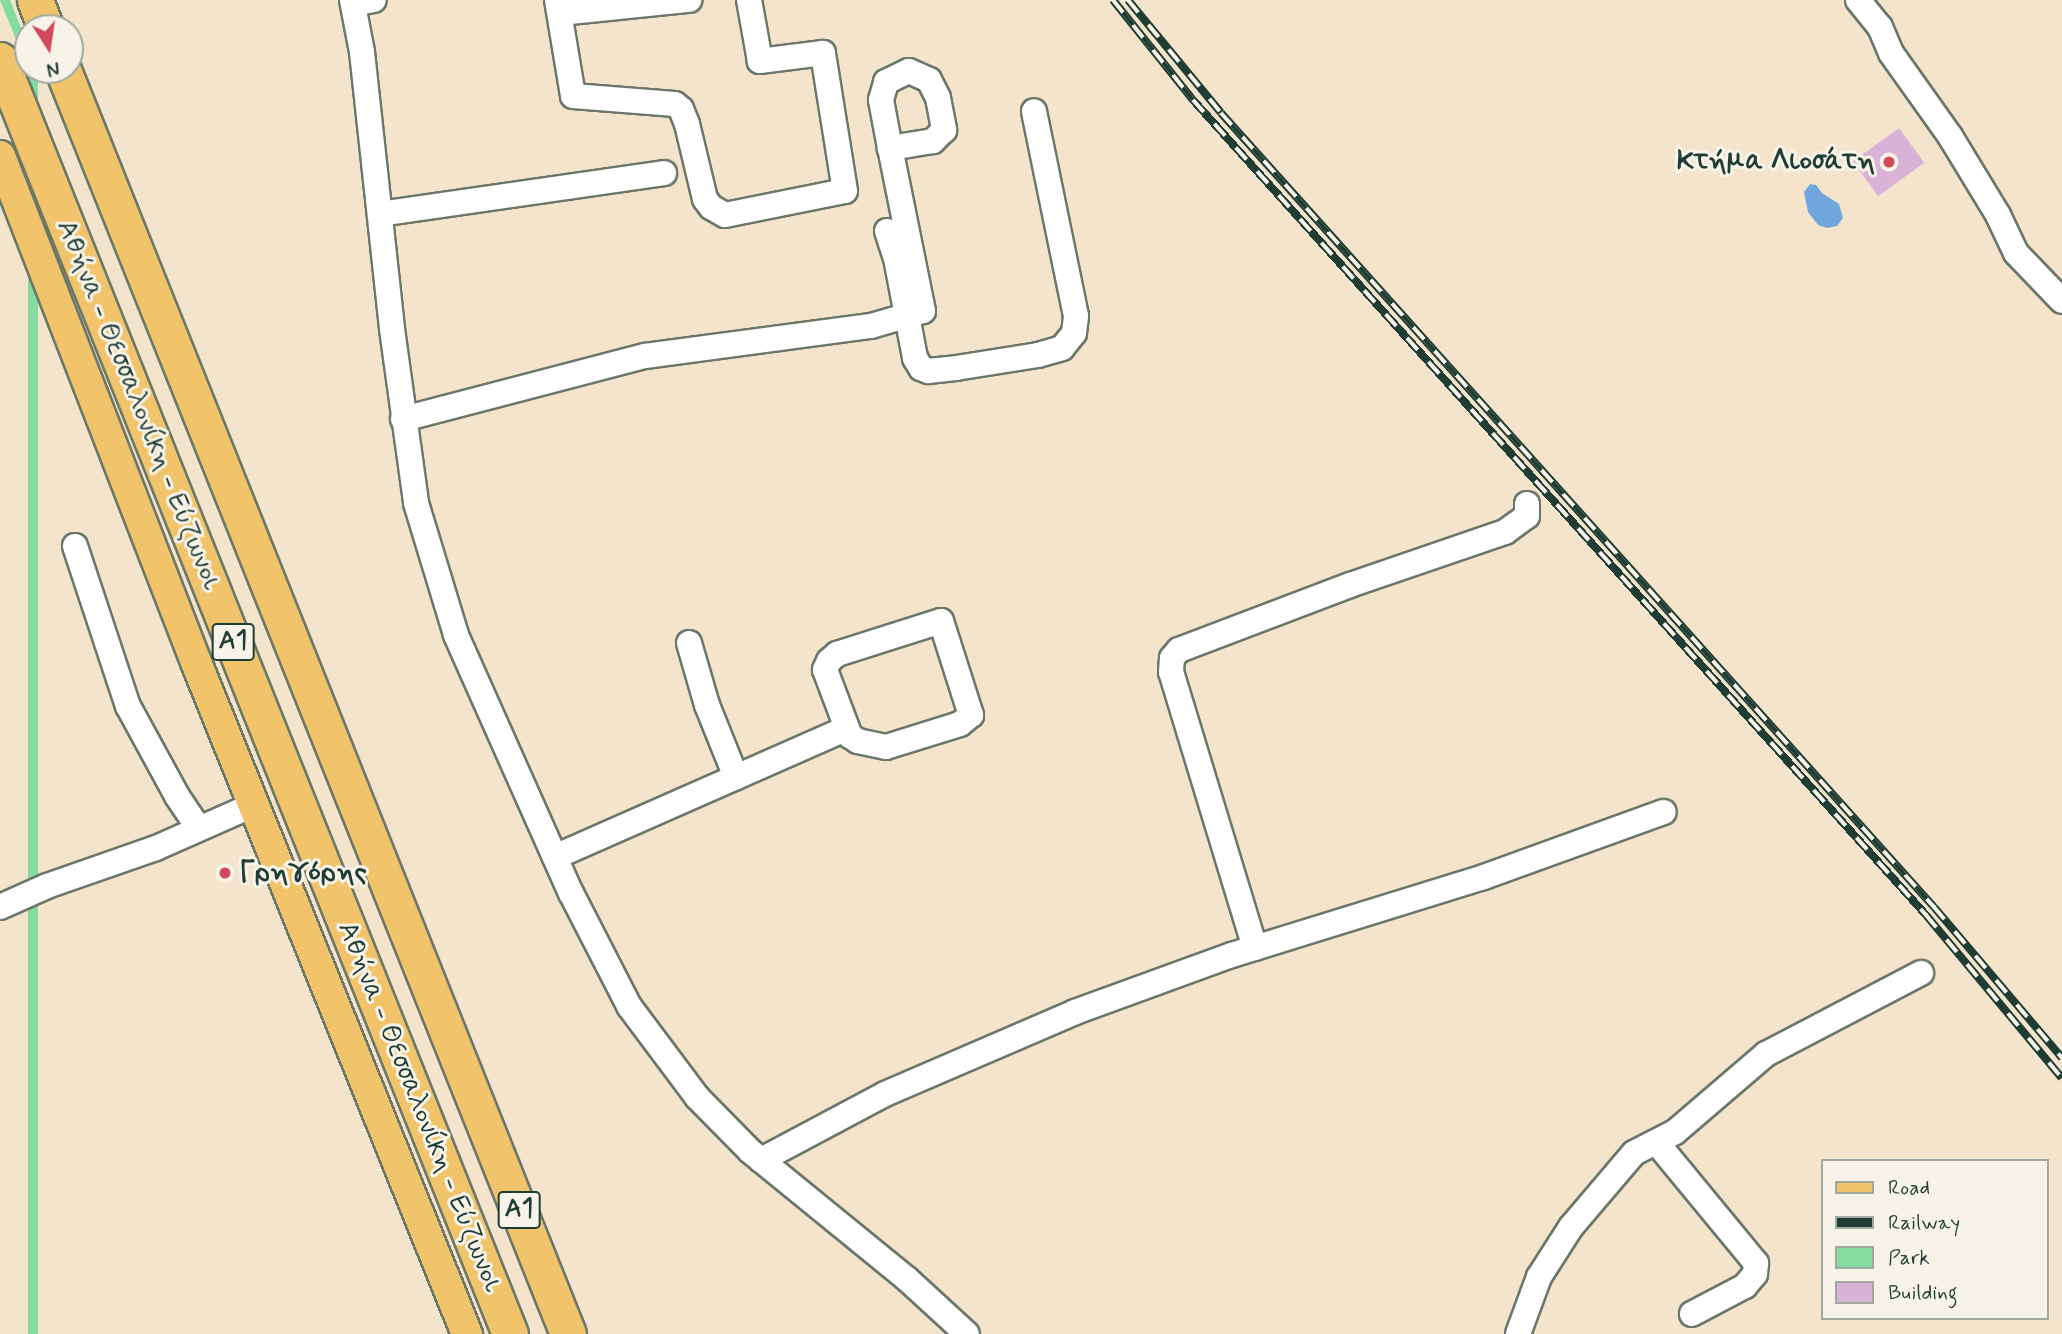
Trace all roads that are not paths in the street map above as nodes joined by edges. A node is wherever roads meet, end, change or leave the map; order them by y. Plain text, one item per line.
1 (689, 0) edge
2 (749, 0) edge
3 (1858, 0) edge
4 (360, 1) edge
5 (558, 7) edge
6 (0, 60) edge
7 (69, 84) edge
8 (1034, 111) dead end
9 (890, 148) dead end
10 (0, 156) edge
11 (664, 173) dead end
12 (380, 214) junction
13 (887, 230) dead end
14 (2062, 301) edge
15 (905, 315) junction
16 (403, 419) junction
17 (1527, 504) dead end
18 (75, 547) dead end
19 (689, 643) dead end
20 (845, 729) junction
21 (736, 777) junction
22 (253, 805) junction
23 (1664, 812) dead end
24 (198, 827) junction
25 (555, 857) junction
26 (0, 907) edge
27 (1255, 948) junction
28 (1921, 973) dead end
29 (1657, 1143) junction
30 (761, 1160) junction
31 (1692, 1314) dead end
32 (467, 1334) edge
33 (510, 1334) edge
34 (568, 1334) edge
35 (967, 1334) edge
36 (1518, 1334) edge

1 - 5 street
2 - 5 street
3 - 14 street
4 - 12 street
6 - 33 highway, Αθήνα - Θεσσαλονίκη - Εύζωνοι / Α1
7 - 34 highway, Αθήνα - Θεσσαλονίκη - Εύζωνοι / Α1
8 - 15 street
9 - 15 street
10 - 22 main road
11 - 12 street
12 - 16 street
13 - 15 street
15 - 16 street
16 - 25 street
17 - 27 street
18 - 24 street
19 - 21 street
20 - 20 street
20 - 21 street
21 - 25 street
22 - 24 street
22 - 32 main road
23 - 27 street
24 - 26 street
25 - 30 street
27 - 30 street
28 - 29 street
29 - 31 street
29 - 36 street
30 - 35 street

